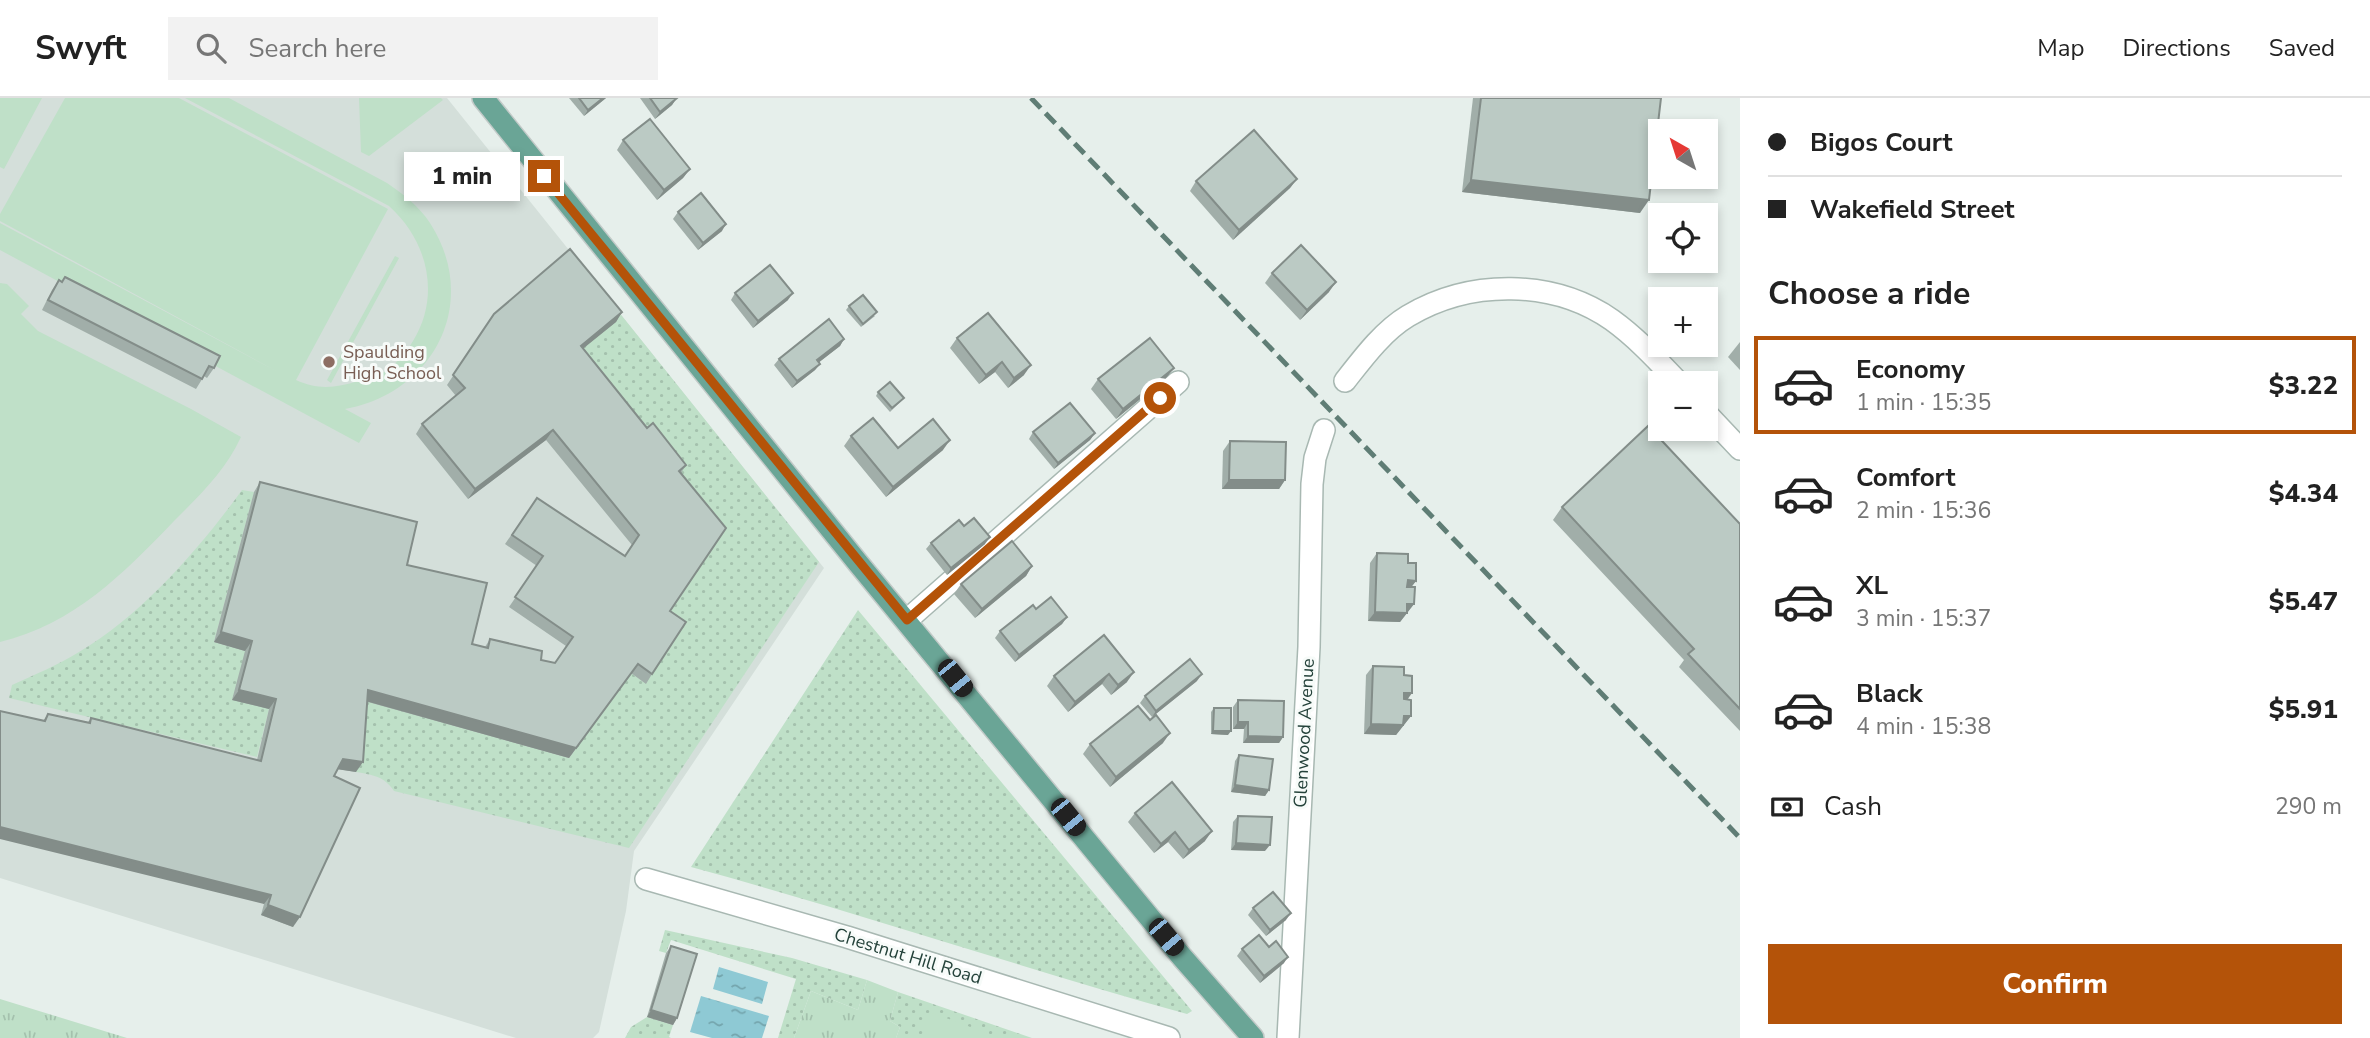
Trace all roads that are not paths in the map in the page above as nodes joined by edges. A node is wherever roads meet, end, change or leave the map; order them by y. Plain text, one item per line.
1 (482, 98) edge
2 (1667, 371) edge
3 (1345, 381) dead end
4 (1178, 383) dead end
5 (1718, 426) edge
6 (1324, 430) dead end
7 (1740, 449) edge
8 (907, 620) junction
9 (646, 879) dead end
10 (1157, 1036) edge
11 (1253, 1038) edge
12 (1288, 1038) edge

1 - 8 main road
2 - 3 street
4 - 8 street
5 - 7 street
6 - 12 street, Glenwood Avenue
8 - 11 main road
9 - 10 street, Chestnut Hill Road

